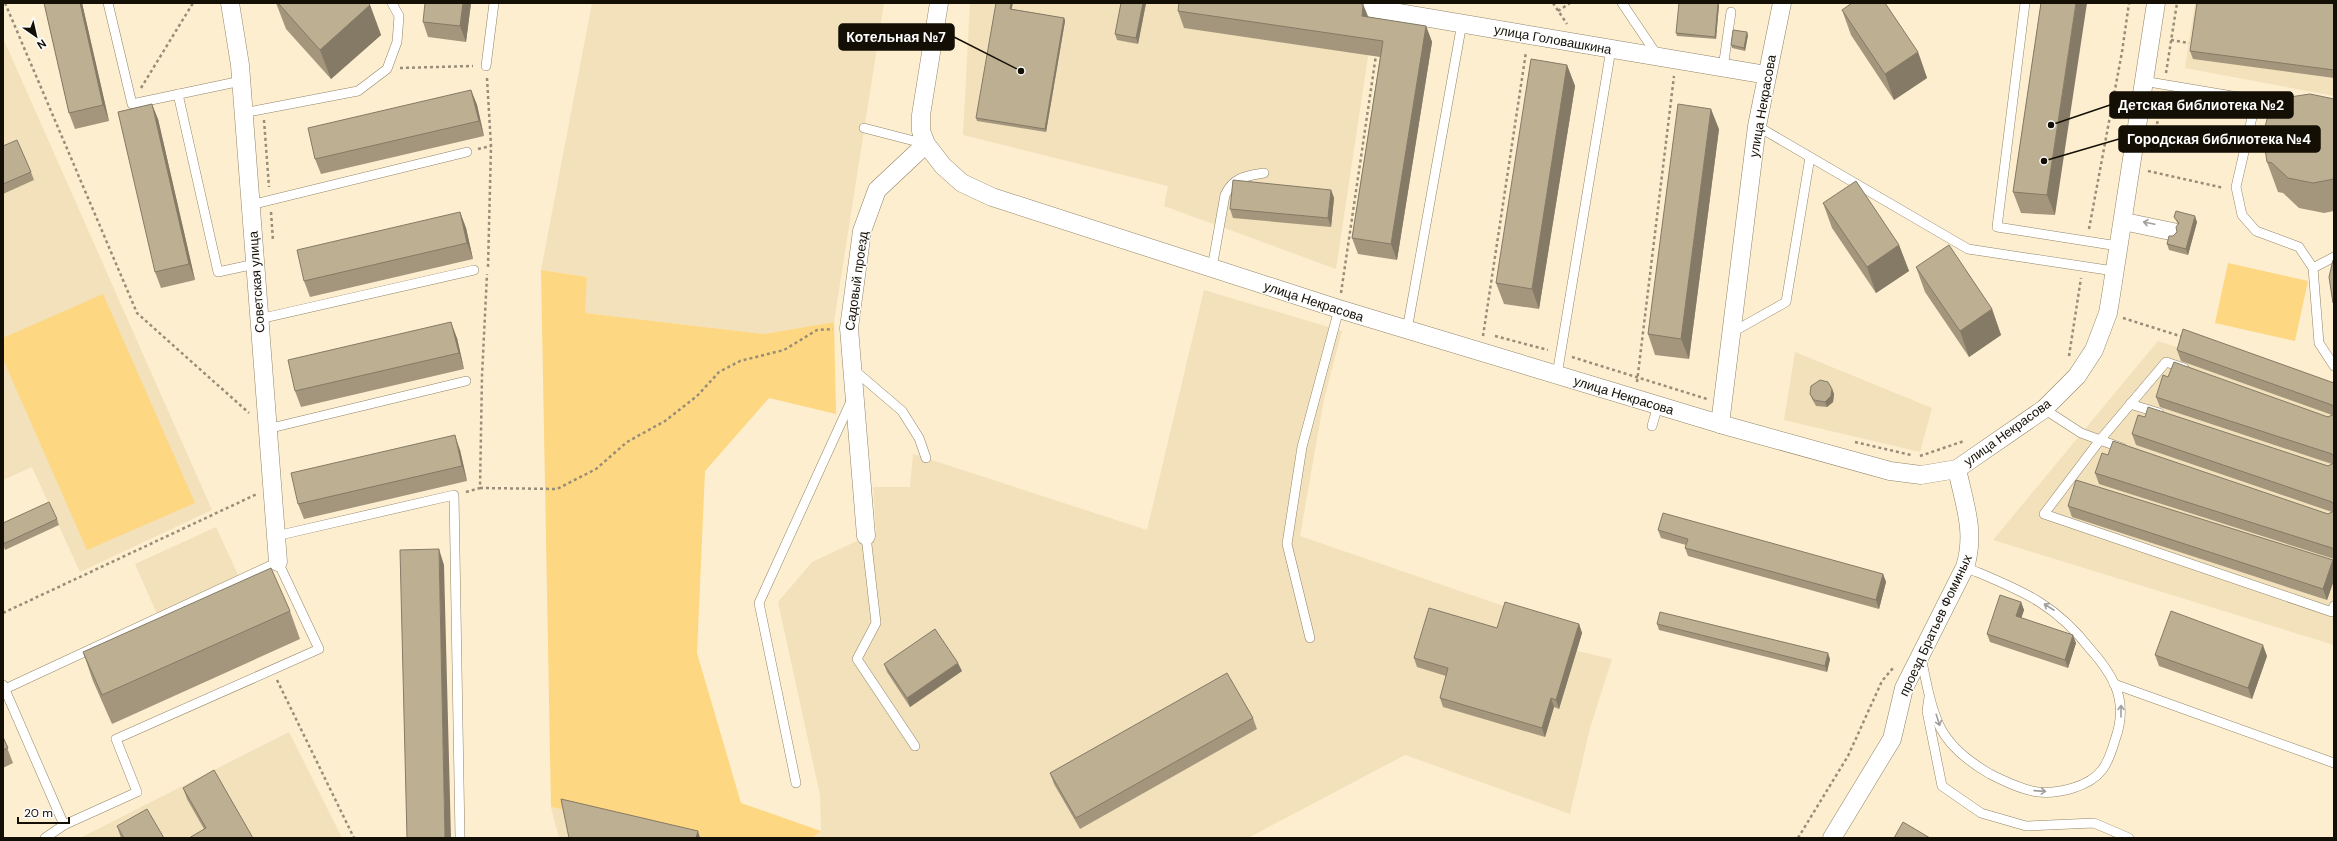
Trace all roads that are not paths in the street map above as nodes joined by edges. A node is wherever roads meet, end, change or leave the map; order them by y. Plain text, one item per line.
1 (108, 3) edge
2 (230, 3) edge
3 (392, 3) edge
4 (494, 3) edge
5 (939, 3) edge
6 (1340, 3) edge
7 (1622, 3) edge
8 (1782, 3) edge
9 (2025, 3) edge
10 (2156, 3) edge
11 (1732, 12) dead end
12 (1462, 23) junction
13 (1610, 49) junction
14 (1658, 57) junction
15 (486, 66) road end
16 (1723, 68) junction
17 (1767, 75) junction
18 (241, 81) junction
19 (2143, 81) junction
20 (178, 94) junction
21 (2256, 100) junction
22 (2303, 108) edge
23 (243, 113) junction
24 (1756, 126) junction
25 (864, 128) dead end
26 (926, 144) junction
27 (467, 152) dead end
28 (1810, 157) junction
29 (1264, 172) dead end
30 (250, 205) junction
31 (2122, 221) junction
32 (2174, 232) dead end
33 (2118, 246) junction
34 (2334, 257) edge
35 (255, 264) junction
36 (1212, 268) junction
37 (2313, 268) junction
38 (474, 270) dead end
39 (2114, 272) junction
40 (1339, 309) junction
41 (259, 319) junction
42 (1407, 330) junction
43 (1731, 332) junction
44 (850, 366) junction
45 (2334, 366) edge
46 (2195, 372) edge
47 (1557, 375) junction
48 (466, 380) dead end
49 (853, 396) junction
50 (2130, 404) junction
51 (1658, 405) junction
52 (2044, 409) junction
53 (2168, 416) edge
54 (1720, 424) junction
55 (1652, 426) dead end
56 (267, 428) junction
57 (2100, 440) junction
58 (2130, 450) edge
59 (926, 458) dead end
60 (1957, 469) junction
61 (276, 536) junction
62 (866, 536) joint
63 (278, 562) junction
64 (1965, 567) junction
65 (2334, 606) edge
66 (1310, 638) dead end
67 (1920, 656) junction
68 (2114, 684) junction
69 (4, 687) edge
70 (1930, 694) junction
71 (915, 746) dead end
72 (2334, 763) edge
73 (796, 784) dead end
74 (64, 825) junction
75 (45, 838) edge
76 (460, 838) edge
77 (1832, 838) edge
78 (2129, 838) edge

1 - 20 lane
2 - 18 street, Советская улица
3 - 23 lane
4 - 15 lane
5 - 26 street
6 - 12 street, улица Головашкина
7 - 14 lane
8 - 17 street, улица Некрасова
9 - 33 lane
10 - 19 street, улица Некрасова
11 - 16 lane
12 - 13 street, улица Головашкина
12 - 42 lane
13 - 14 street, улица Головашкина
13 - 47 lane
14 - 16 street, улица Головашкина
16 - 17 street, улица Головашкина
17 - 24 street, улица Некрасова
18 - 20 lane
18 - 23 street, Советская улица
19 - 21 lane
19 - 31 street, улица Некрасова
20 - 35 lane
21 - 22 lane
21 - 37 lane
23 - 30 street, Советская улица
24 - 28 lane
24 - 43 street, улица Некрасова
25 - 26 lane
26 - 36 street, улица Некрасова
26 - 44 street, Садовый проезд
27 - 30 lane
28 - 39 lane
28 - 43 lane
29 - 36 lane
30 - 35 street, Советская улица
31 - 32 lane
31 - 33 street, улица Некрасова
33 - 39 street, улица Некрасова
34 - 37 lane
35 - 41 street, Советская улица
36 - 40 street, улица Некрасова
37 - 45 lane
38 - 41 lane
39 - 52 street, улица Некрасова
40 - 42 street, улица Некрасова
40 - 66 lane
41 - 56 street, Советская улица
42 - 47 street, улица Некрасова
43 - 54 street, улица Некрасова
44 - 49 street, Садовый проезд
44 - 59 lane
46 - 50 lane
47 - 51 street, улица Некрасова
48 - 56 lane
49 - 62 street, Садовый проезд
49 - 73 lane
50 - 53 lane
50 - 57 lane
51 - 54 street, улица Некрасова
51 - 55 lane
52 - 57 lane
52 - 60 street, улица Некрасова
54 - 60 street, улица Некрасова
56 - 61 street, Советская улица
57 - 58 lane
57 - 65 lane
60 - 64 street, проезд Братьев Фоминых
61 - 63 street, Советская улица
61 - 76 lane
62 - 71 lane
63 - 69 lane
63 - 74 lane
64 - 67 street, проезд Братьев Фоминых
68 -> 64 lane
67 - 70 lane
67 - 77 street, проезд Братьев Фоминых
70 -> 68 lane
68 - 72 lane
69 - 74 lane
70 - 78 lane
74 - 75 lane

